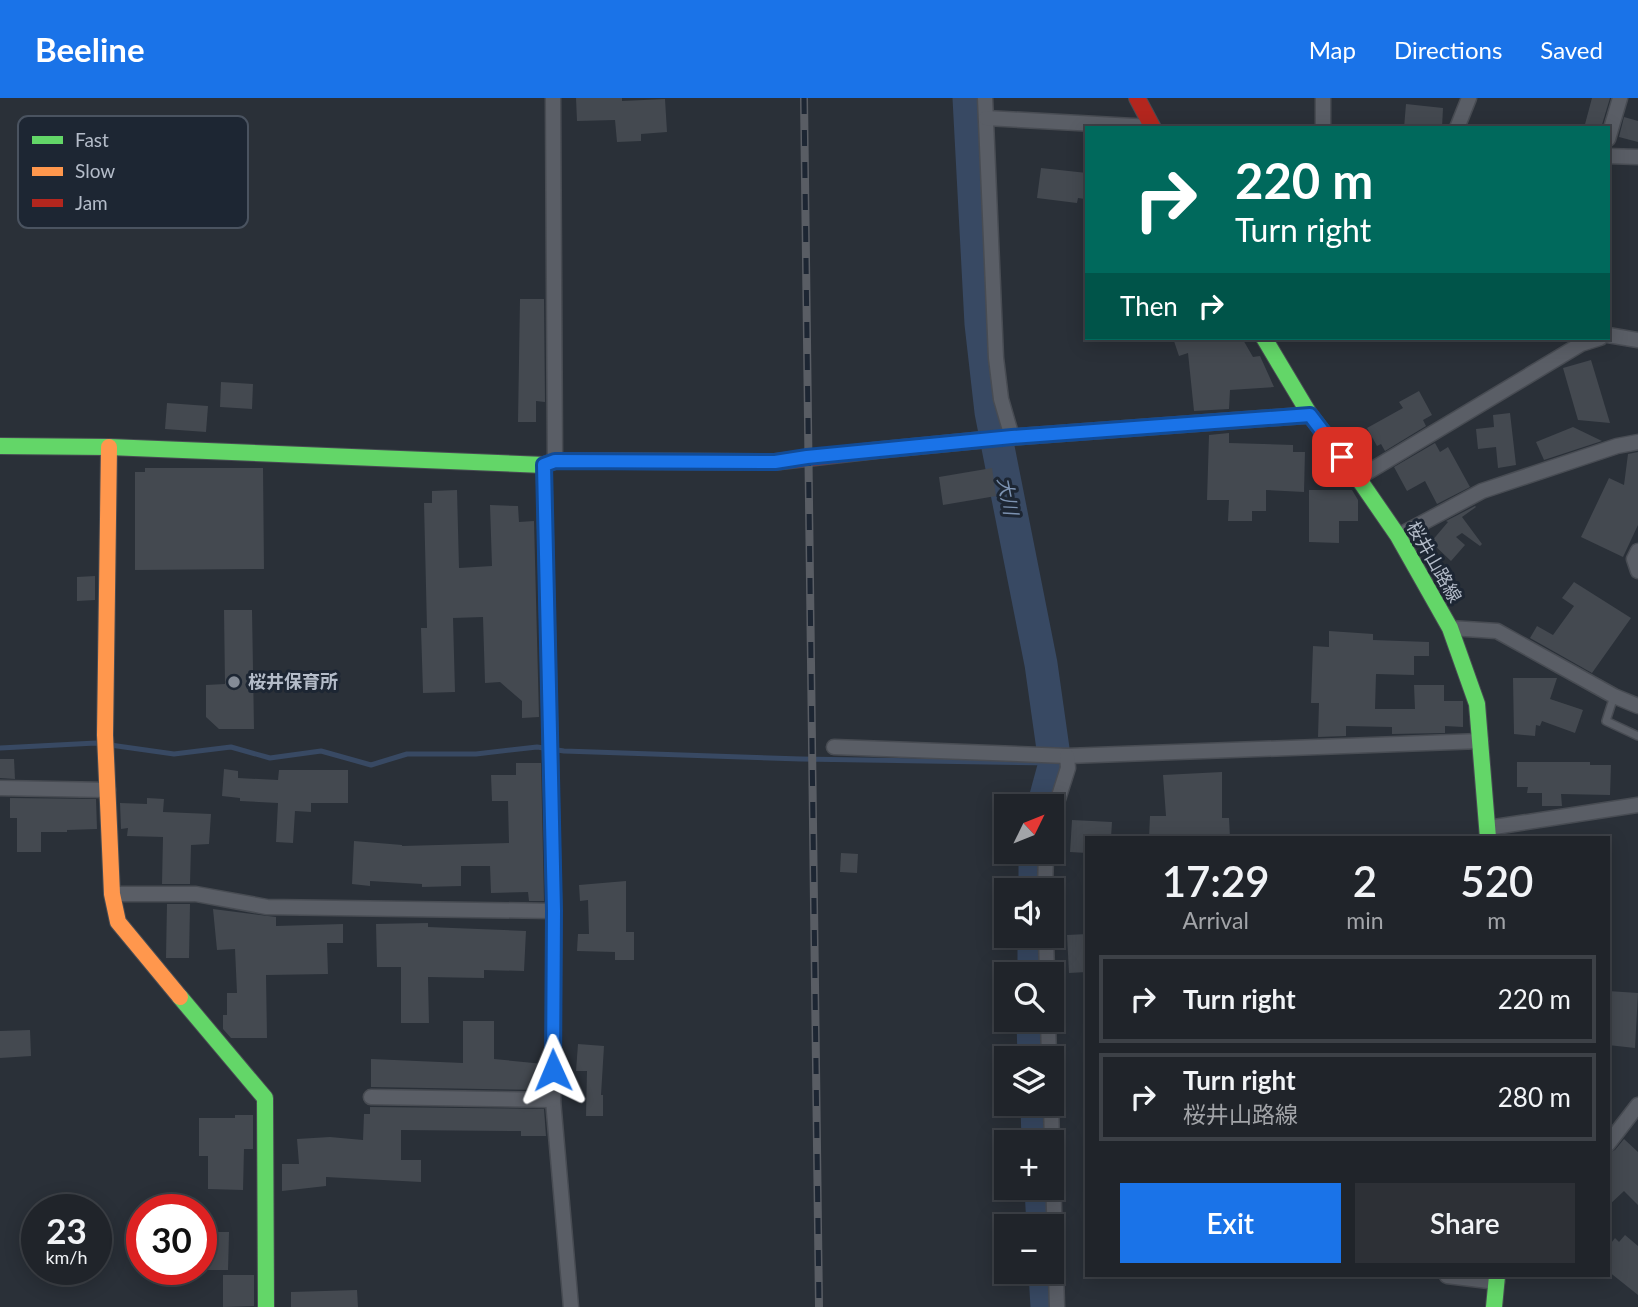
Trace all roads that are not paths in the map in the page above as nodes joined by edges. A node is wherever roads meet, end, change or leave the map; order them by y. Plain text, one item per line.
1 (553, 98) edge
2 (985, 98) edge
3 (1137, 98) edge
4 (1323, 98) edge
5 (1469, 98) edge
6 (1620, 98) edge
7 (986, 118) junction
8 (1134, 126) edge
9 (1151, 126) edge
10 (1323, 126) edge
11 (1458, 126) edge
12 (1610, 132) edge
13 (1610, 156) edge
14 (1638, 157) edge
15 (1610, 335) edge
16 (1265, 340) edge
17 (1594, 340) edge
18 (1638, 340) edge
19 (1310, 415) junction
20 (1012, 437) junction
21 (1638, 442) edge
22 (0, 446) edge
23 (109, 447) junction
24 (549, 463) junction
25 (1358, 478) junction
26 (1398, 537) junction
27 (1638, 551) edge
28 (1638, 571) edge
29 (1450, 628) junction
30 (1614, 696) junction
31 (1638, 706) edge
32 (1638, 736) edge
33 (1481, 741) junction
34 (834, 747) dead end
35 (1067, 756) junction
36 (0, 788) edge
37 (108, 790) junction
38 (1060, 794) edge
39 (1638, 805) edge
40 (1488, 833) edge
41 (112, 894) junction
42 (554, 911) junction
43 (371, 1097) dead end
44 (553, 1100) junction
45 (1638, 1105) edge
46 (1610, 1141) edge
47 (1054, 1200) edge
48 (1464, 1277) edge
49 (1497, 1279) edge
50 (266, 1307) edge
51 (572, 1307) edge
52 (1057, 1307) edge
53 (1494, 1307) edge

1 - 24 street
2 - 7 street
3 - 9 street
4 - 10 street
5 - 11 street
6 - 12 street
7 - 8 street
7 - 20 street
13 - 14 street
15 - 18 street
16 - 19 street, 桜井山路線
17 - 25 street
19 - 20 street
19 - 25 street, 桜井山路線
20 - 24 street
21 - 26 street
22 - 23 street
23 - 24 street
23 - 37 street
24 - 42 street
25 - 26 street, 桜井山路線
26 - 29 street, 桜井山路線
27 - 28 street
29 - 30 street
29 - 33 street, 桜井山路線
30 - 31 street
30 - 32 lane
33 - 35 street
33 - 40 street, 桜井山路線
34 - 35 street
35 - 38 street
36 - 37 street
37 - 41 street
39 - 40 street
41 - 42 street
41 - 50 street
42 - 44 street
43 - 44 street
44 - 51 street
45 - 46 street
47 - 52 street
48 - 49 street
49 - 53 street

